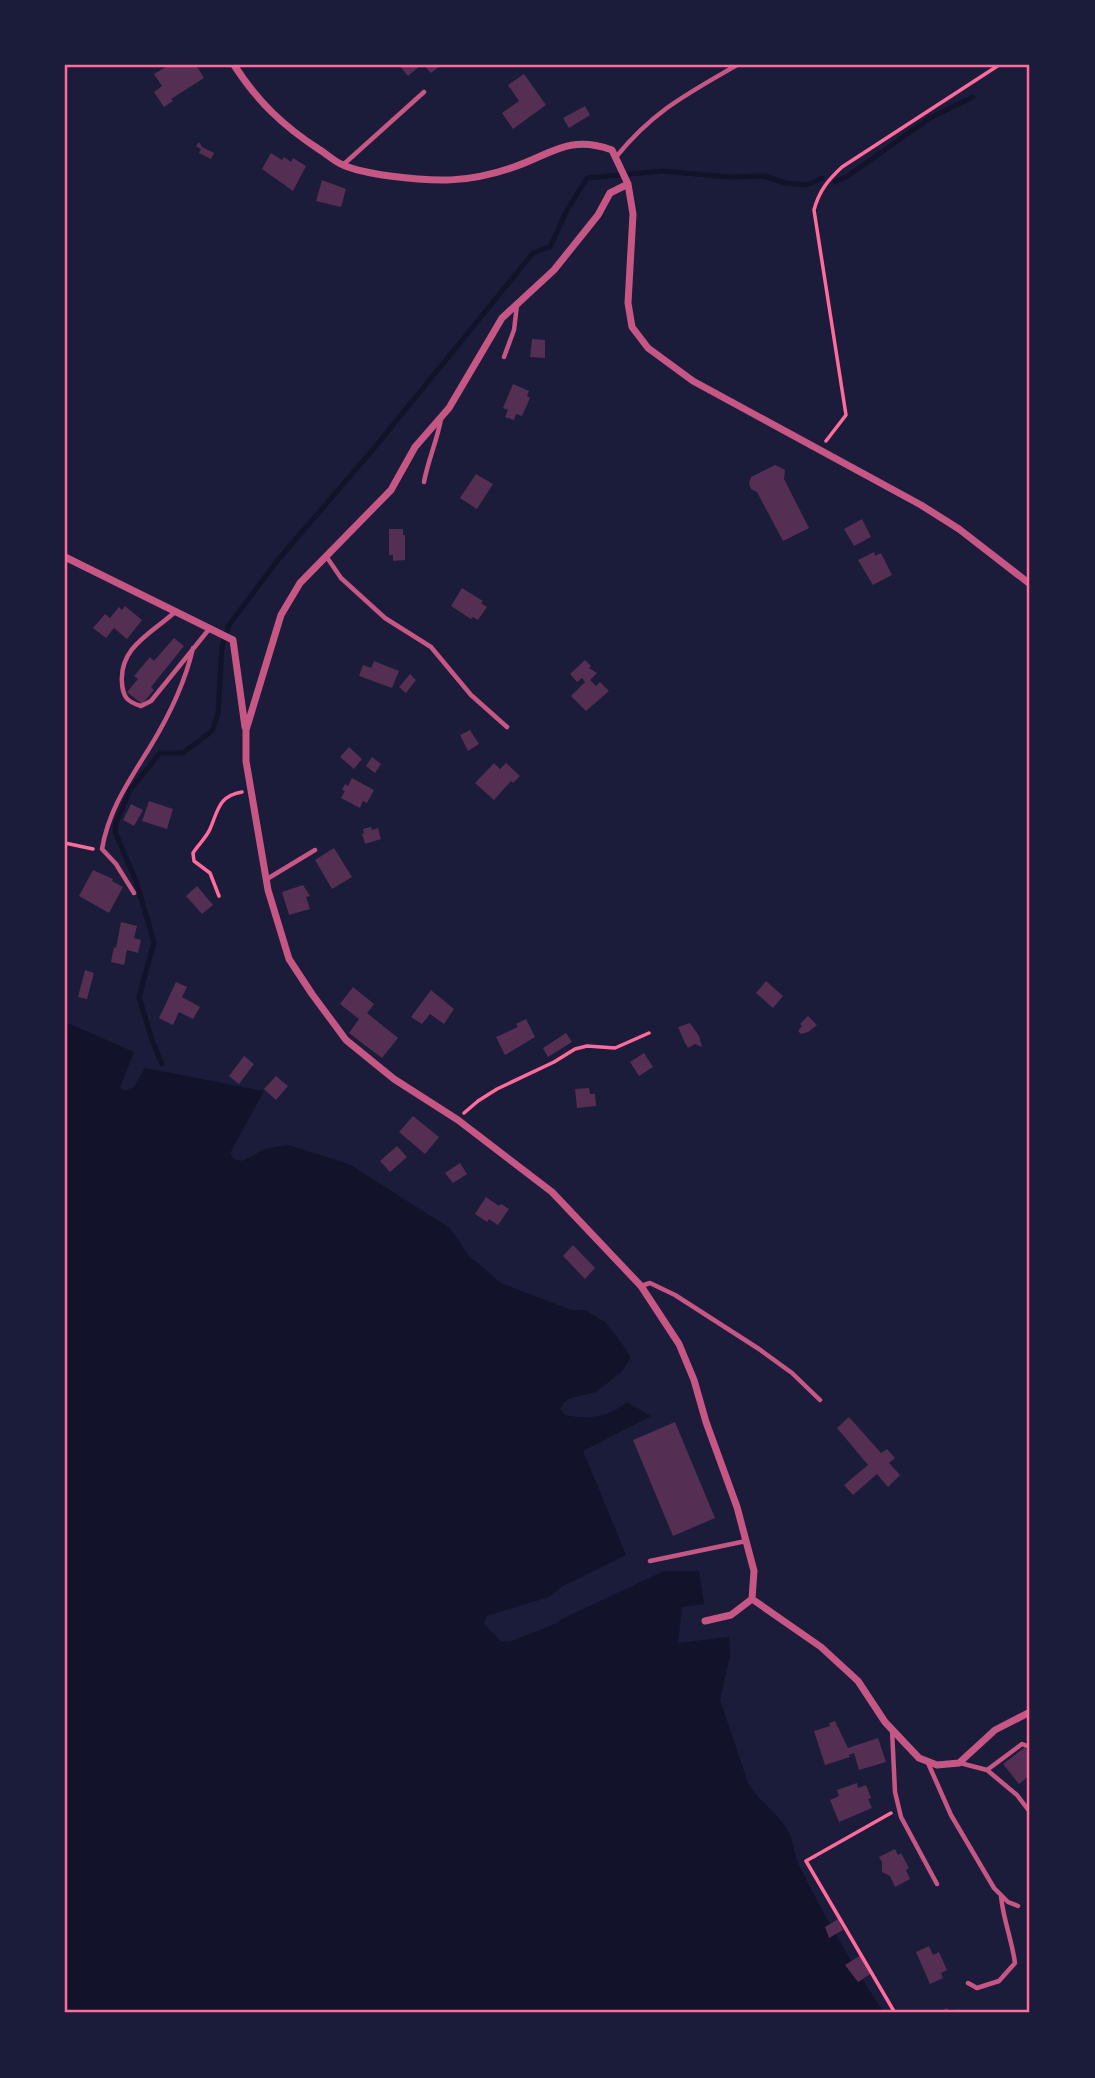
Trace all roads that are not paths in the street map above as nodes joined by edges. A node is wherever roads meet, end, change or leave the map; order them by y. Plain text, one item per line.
1 (234, 65) edge
2 (737, 65) edge
3 (424, 92) dead end
4 (616, 157) junction
5 (343, 165) junction
6 (628, 184) junction
7 (517, 304) junction
8 (505, 357) dead end
9 (441, 418) junction
10 (424, 482) dead end
11 (326, 555) junction
12 (65, 557) edge
13 (1030, 584) edge
14 (176, 611) junction
15 (210, 628) junction
16 (193, 648) junction
17 (507, 727) dead end
18 (246, 730) junction
19 (315, 850) dead end
20 (266, 879) junction
21 (134, 893) dead end
22 (641, 1286) junction
23 (820, 1400) dead end
24 (746, 1541) junction
25 (650, 1561) dead end
26 (752, 1599) junction
27 (705, 1621) dead end
28 (1030, 1711) edge
29 (892, 1730) junction
30 (1030, 1747) edge
31 (928, 1762) junction
32 (959, 1763) junction
33 (987, 1770) junction
34 (1030, 1812) edge
35 (937, 1884) dead end
36 (1001, 1895) junction
37 (1017, 1906) dead end
38 (968, 1983) dead end

1 - 5 street
2 - 4 lane
3 - 5 lane
4 - 5 street
4 - 6 street
6 - 7 street
6 - 13 street
7 - 8 lane
7 - 9 street
9 - 10 lane
9 - 11 street
11 - 17 lane
11 - 18 street
12 - 14 street
14 - 15 street
14 - 16 lane
15 - 16 lane
15 - 18 street
16 - 21 lane
18 - 20 street
19 - 20 lane
20 - 22 street
22 - 23 lane
22 - 24 street
24 - 25 lane
24 - 26 street
26 - 27 street
26 - 29 street
28 - 32 street
29 - 31 street
29 - 35 lane
30 - 33 lane
31 - 32 street
31 - 36 lane
32 - 33 lane
33 - 34 lane
36 - 37 lane
36 - 38 lane

